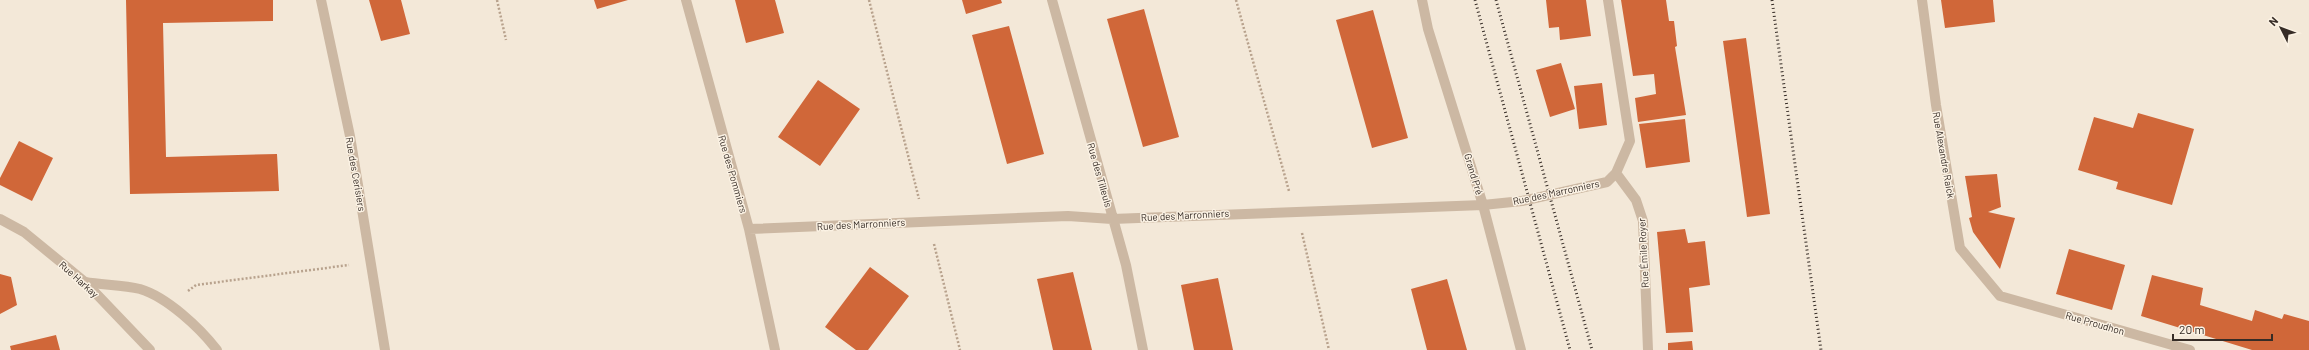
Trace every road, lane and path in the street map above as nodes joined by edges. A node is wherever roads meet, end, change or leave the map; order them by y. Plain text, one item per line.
1 (321, 0) edge
2 (497, 0) edge
3 (686, 0) edge
4 (869, 0) edge
5 (1052, 0) edge
6 (1236, 0) edge
7 (1422, 0) edge
8 (1608, 0) edge
9 (1922, 0) edge
10 (506, 40) dead end
11 (1616, 173) junction
12 (1483, 205) junction
13 (1296, 211) junction
14 (0, 219) edge
15 (1112, 219) junction
16 (926, 221) junction
17 (749, 229) junction
18 (371, 263) junction
19 (85, 282) junction
20 (2000, 296) joint
21 (173, 307) junction
22 (150, 350) edge
23 (217, 350) edge
24 (384, 350) edge
25 (775, 350) edge
26 (960, 350) edge
27 (1144, 350) edge
28 (1329, 350) edge
29 (1521, 350) edge
30 (1648, 350) edge
31 (2190, 350) edge

1 - 18 street, Rue des Cerisiers
2 - 10 path
3 - 17 street, Rue des Pommiers
4 - 16 path
5 - 15 street, Rue des Tilleuls
6 - 13 path
7 - 12 street, Grand Pré
8 - 11 street
9 - 20 street, Rue Alexandre Raick
11 - 12 street, Rue des Marronniers
11 - 30 street, Rue Émile Royer
12 - 13 street, Rue des Marronniers
12 - 29 street, Grand Pré
13 - 15 street, Rue des Marronniers
13 - 28 path
14 - 19 street, Rue Harkay
15 - 16 street, Rue des Marronniers
15 - 27 street, Rue des Tilleuls
16 - 17 street, Rue des Marronniers
16 - 26 path
17 - 25 street, Rue des Pommiers
18 - 21 path
18 - 24 street, Rue des Cerisiers
19 - 21 street
19 - 22 street, Rue Harkay
20 - 31 street, Rue Proudhon
21 - 23 street

